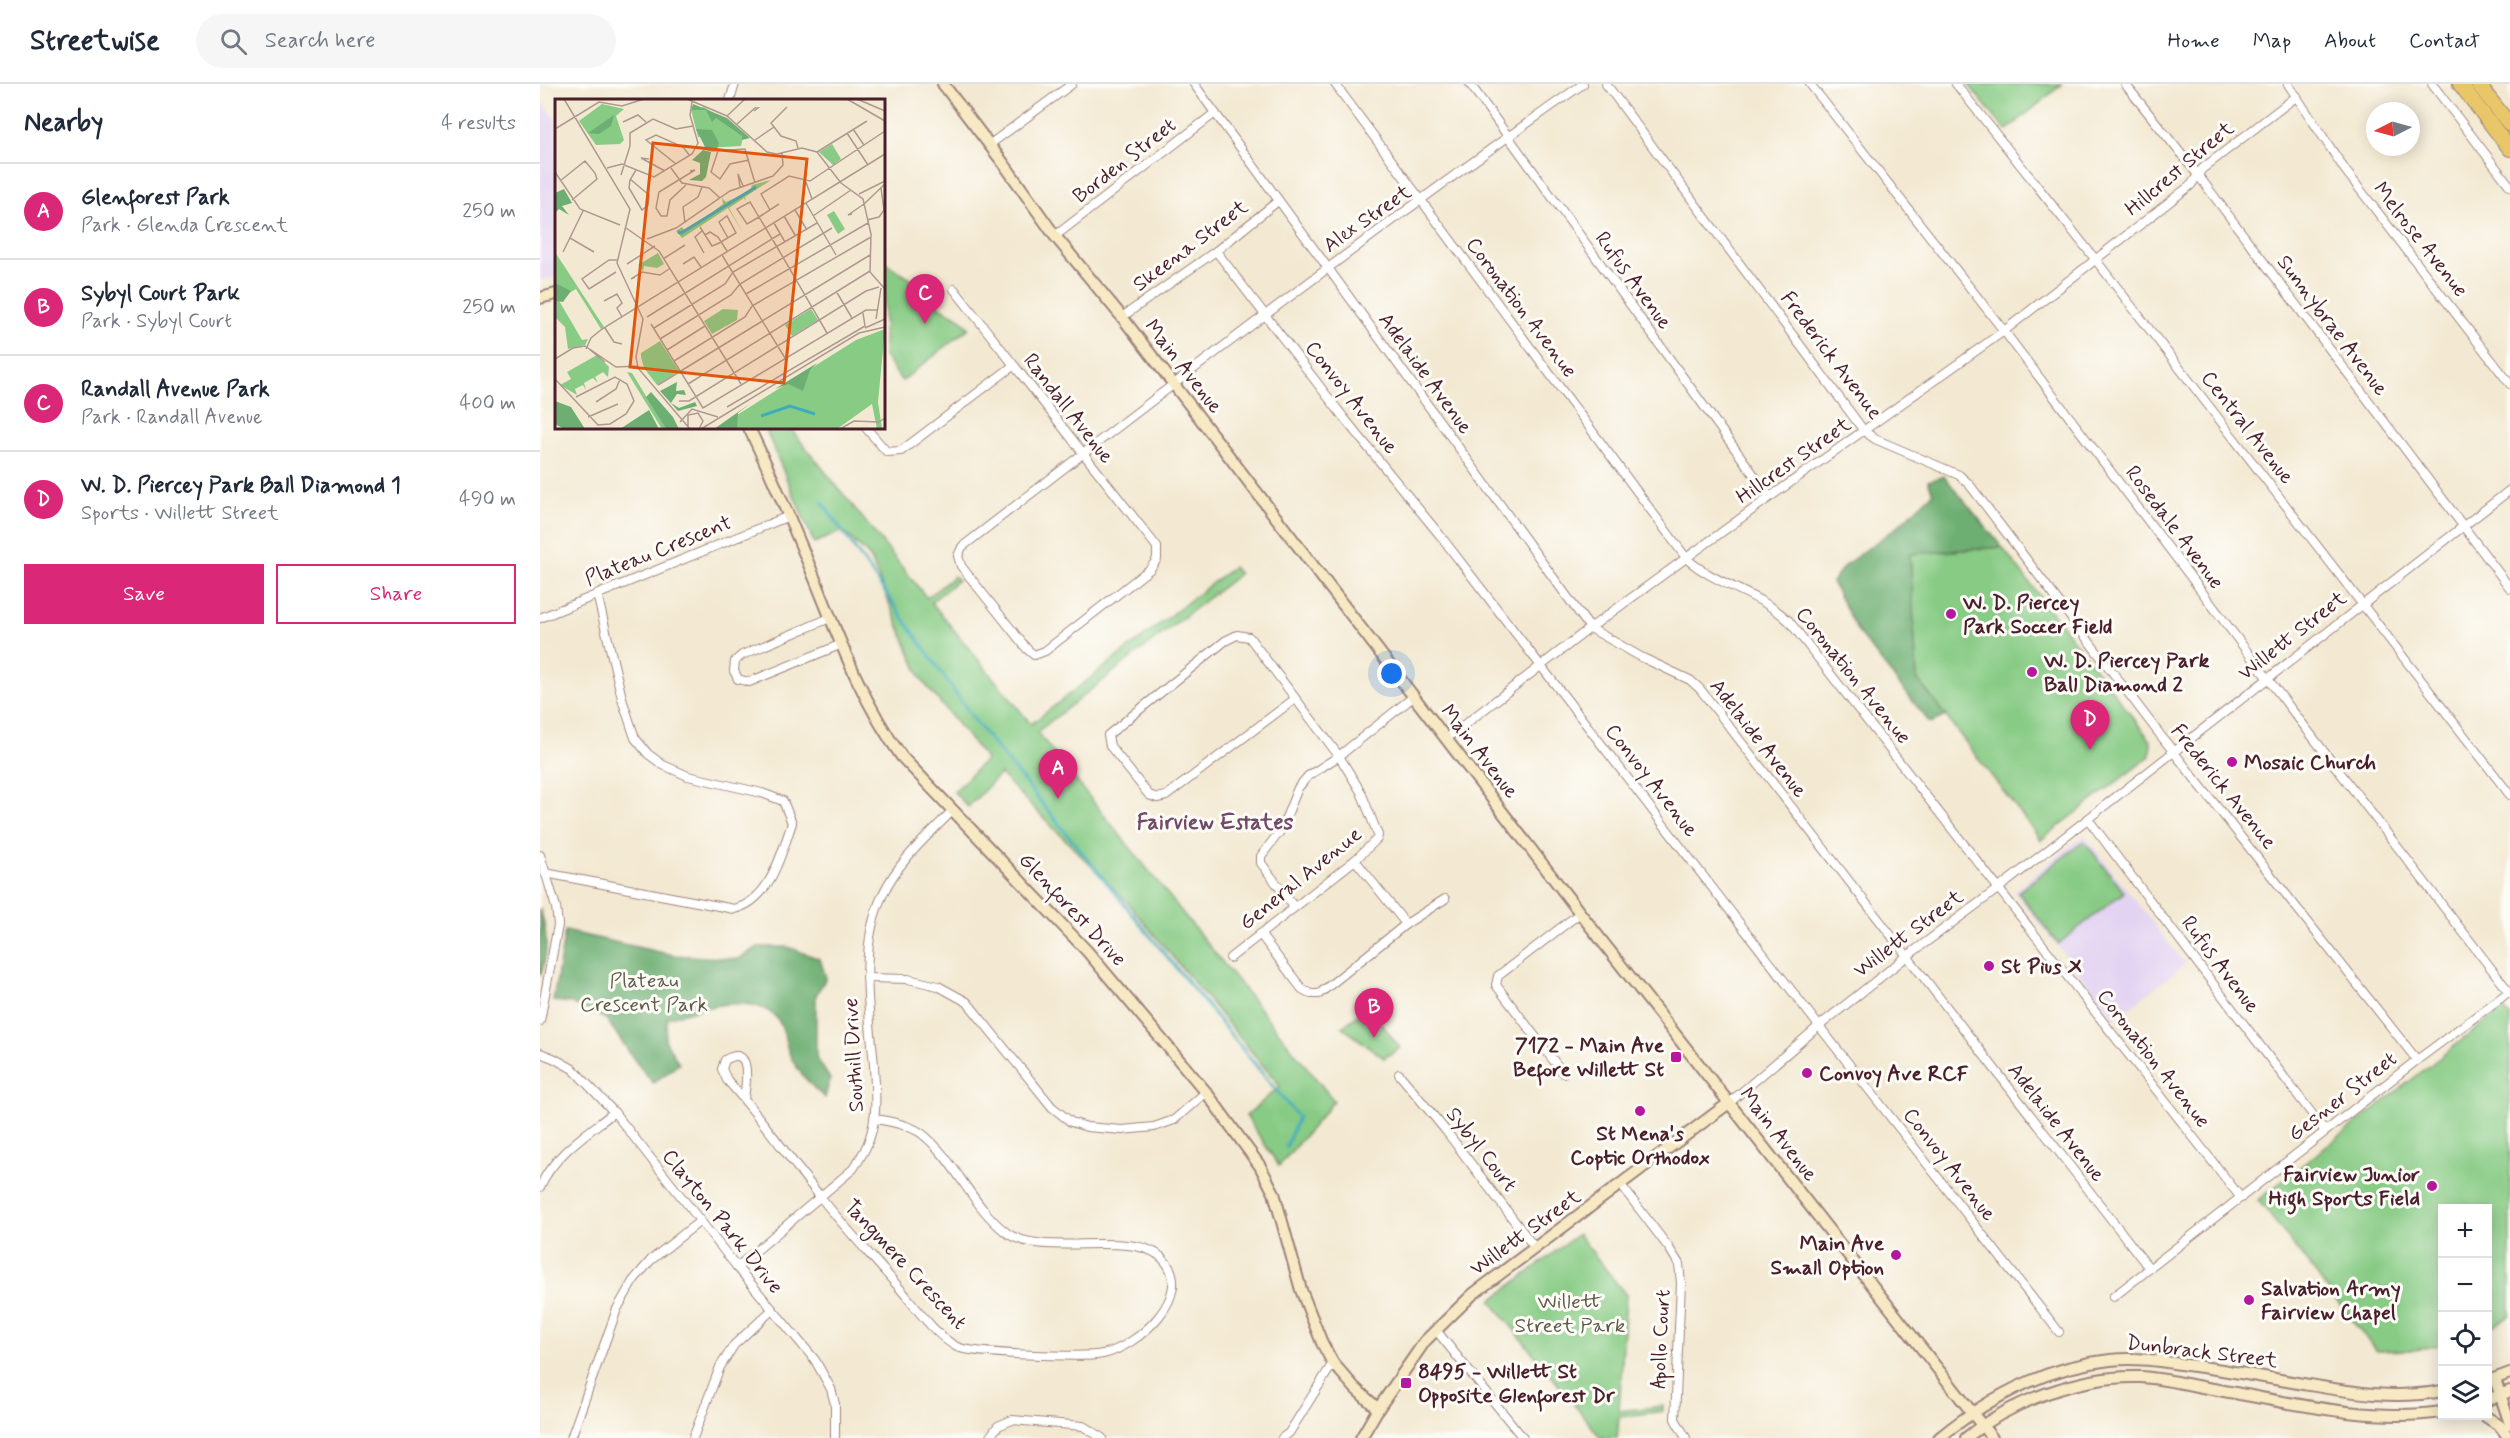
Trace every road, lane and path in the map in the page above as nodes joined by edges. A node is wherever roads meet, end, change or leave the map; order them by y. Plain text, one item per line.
1 (735, 84) edge
2 (943, 84) edge
3 (1072, 84) edge
4 (1194, 84) edge
5 (1335, 84) edge
6 (1470, 84) edge
7 (1583, 84) edge
8 (1606, 84) edge
9 (1810, 84) edge
10 (1956, 84) edge
11 (2125, 84) edge
12 (2288, 84) edge
13 (2432, 84) edge
14 (2459, 84) edge
15 (2478, 84) edge
16 (2297, 96) junction
17 (730, 99) edge
18 (1215, 113) junction
19 (2510, 125) edge
20 (1507, 137) junction
21 (989, 145) junction
22 (2510, 149) edge
23 (2198, 175) junction
24 (2510, 186) edge
25 (1278, 201) junction
26 (1421, 201) junction
27 (1055, 236) junction
28 (1216, 251) junction
29 (2095, 259) junction
30 (1328, 267) junction
31 (954, 289) dead end
32 (555, 294) edge
33 (540, 298) edge
34 (1265, 316) junction
35 (1122, 317) junction
36 (2004, 331) junction
37 (1013, 366) junction
38 (1174, 384) junction
39 (2510, 384) edge
40 (749, 429) edge
41 (867, 429) edge
42 (1864, 430) junction
43 (1082, 454) junction
44 (2510, 490) edge
45 (1770, 497) junction
46 (789, 516) junction
47 (2463, 528) junction
48 (1687, 559) junction
49 (2510, 588) edge
50 (597, 594) junction
51 (2363, 605) junction
52 (540, 618) edge
53 (830, 618) junction
54 (1590, 628) junction
55 (842, 644) junction
56 (1034, 655) joint
57 (1541, 666) junction
58 (2268, 679) junction
59 (1413, 696) junction
60 (1295, 699) junction
61 (1447, 738) junction
62 (2174, 750) junction
63 (1339, 756) junction
64 (2510, 795) edge
65 (953, 810) junction
66 (2088, 819) junction
67 (540, 855) edge
68 (1355, 860) junction
69 (545, 873) junction
70 (1999, 888) junction
71 (1445, 899) dead end
72 (1294, 907) junction
73 (1580, 913) junction
74 (1406, 924) junction
75 (1260, 934) junction
76 (1906, 957) junction
77 (1230, 958) dead end
78 (867, 978) junction
79 (2510, 992) edge
80 (540, 1021) edge
81 (1819, 1026) junction
82 (540, 1053) edge
83 (2417, 1060) junction
84 (1563, 1073) dead end
85 (1398, 1074) dead end
86 (1206, 1092) junction
87 (744, 1099) junction
88 (1729, 1103) junction
89 (614, 1112) junction
90 (874, 1119) junction
91 (2325, 1131) junction
92 (1621, 1185) junction
93 (540, 1187) edge
94 (820, 1197) junction
95 (2241, 1198) junction
96 (700, 1221) junction
97 (1535, 1248) junction
98 (736, 1267) junction
99 (2149, 1268) junction
100 (2113, 1297) dead end
101 (772, 1310) junction
102 (1436, 1330) junction
103 (2059, 1332) dead end
104 (1333, 1363) junction
105 (2499, 1377) edge
106 (2510, 1386) edge
107 (2438, 1392) edge
108 (2505, 1393) edge
109 (1378, 1409) junction
110 (1971, 1412) junction
111 (2438, 1413) edge
112 (2491, 1420) edge
113 (2510, 1424) edge
114 (1982, 1425) junction
115 (571, 1438) edge
116 (693, 1438) edge
117 (835, 1438) edge
118 (989, 1438) edge
119 (1102, 1438) edge
120 (1282, 1438) edge
121 (1361, 1438) edge
122 (1523, 1438) edge
123 (1686, 1438) edge
124 (1939, 1438) edge
125 (1966, 1438) edge
126 (1992, 1438) edge
127 (2509, 1438) edge

1 - 17 street
2 - 21 street, Main Avenue
3 - 21 street
4 - 18 street, Adelaide Avenue
5 - 26 street, Coronation Avenue
6 - 20 street, Rufus Avenue
7 - 20 street, Alex Street
8 - 42 street, Frederick Avenue
9 - 36 street, Rosedale Avenue
10 - 29 street, Central Avenue
11 - 23 street, Sunnybrae Avenue
12 - 16 street, Melrose Avenue
13 - 24 street
14 - 22 highway
15 - 19 highway
16 - 23 street, Hillcrest Street
16 - 39 street, Melrose Avenue
18 - 25 street, Adelaide Avenue
18 - 27 street, Borden Street
20 - 26 street, Alex Street
20 - 45 street, Rufus Avenue
21 - 27 street, Main Avenue
23 - 29 street, Hillcrest Street
23 - 47 street, Sunnybrae Avenue
25 - 28 street, Skeena Street
25 - 30 street, Adelaide Avenue
26 - 30 street, Alex Street
26 - 48 street, Coronation Avenue
27 - 35 street, Main Avenue
28 - 34 street, Convoy Avenue
28 - 35 street, Skeena Street
29 - 36 street, Hillcrest Street
29 - 51 street, Central Avenue
30 - 34 street, Alex Street
30 - 54 street, Adelaide Avenue
31 - 37 street, Randall Avenue
32 - 33 street
34 - 38 street, Alex Street
34 - 57 street, Convoy Avenue
35 - 38 street, Main Avenue
36 - 42 street, Hillcrest Street
36 - 58 street, Rosedale Avenue
37 - 41 street
37 - 43 street, Randall Avenue
38 - 43 street, Alex Street
38 - 59 street, Main Avenue
40 - 46 street, Glenforest Drive
42 - 45 street, Hillcrest Street
42 - 62 street, Frederick Avenue
43 - 56 street, Alex Street
43 - 56 street, Randall Avenue
44 - 47 street, Willett Street
45 - 48 street, Hillcrest Street
46 - 50 street, Plateau Crescent
46 - 53 street, Glenforest Drive
47 - 49 street, Sunnybrae Avenue
47 - 51 street, Willett Street
48 - 54 street, Hillcrest Street
48 - 70 street, Coronation Avenue
50 - 52 street, Plateau Crescent
50 - 69 street
51 - 58 street, Willett Street
51 - 64 street, Central Avenue
53 - 55 street, Glenforest Drive
53 - 55 street
54 - 57 street, Hillcrest Street
54 - 76 street, Adelaide Avenue
55 - 65 street, Glenforest Drive
57 - 61 street, Hillcrest Street
57 - 81 street, Convoy Avenue
58 - 62 street, Willett Street
58 - 79 street, Rosedale Avenue
59 - 61 street, Main Avenue
59 - 63 street
60 - 60 street
60 - 63 street
61 - 73 street, Main Avenue
62 - 66 street, Willett Street
62 - 83 street, Frederick Avenue
63 - 68 street, General Avenue
63 - 72 street
65 - 78 street, Southill Drive
65 - 86 street, Glenforest Drive
66 - 70 street, Willett Street
66 - 91 street, Rufus Avenue
67 - 69 street
68 - 72 street, General Avenue
68 - 74 street
69 - 80 street
70 - 76 street, Willett Street
70 - 95 street, Coronation Avenue
71 - 74 street
72 - 75 street, General Avenue
73 - 84 street
73 - 88 street, Main Avenue
74 - 75 street
75 - 77 street, General Avenue
76 - 81 street, Willett Street
76 - 99 street, Adelaide Avenue
78 - 86 street
78 - 90 street, Southill Drive
79 - 83 street, Gesner Street
81 - 88 street, Willett Street
81 - 103 street, Convoy Avenue
82 - 89 street, Clayton Park Drive
83 - 91 street, Gesner Street
85 - 97 street, Sybyl Court
86 - 104 street, Glenforest Drive
87 - 87 street, Tangmere Crescent
87 - 94 street, Tangmere Crescent
88 - 92 street, Willett Street
88 - 110 street, Main Avenue
89 - 93 street
89 - 96 street, Clayton Park Drive
90 - 94 street, Southill Drive
90 - 94 street, Tangmere Crescent
91 - 95 street, Gesner Street
92 - 97 street, Willett Street
92 - 123 street, Apollo Court
94 - 98 street, Southill Drive
95 - 99 street, Gesner Street
96 - 98 street, Clayton Park Drive
96 - 115 street
97 - 102 street, Willett Street
98 - 101 street, Clayton Park Drive
99 - 100 street, Gesner Street
101 - 116 street
101 - 117 street, Clayton Park Drive
102 - 109 street, Willett Street
102 - 122 street
104 - 109 street, Glenforest Drive
104 - 120 street
105 - 106 street
105 - 108 street
107 - 110 street, Dunbrack Street
108 - 113 street
109 - 121 street, Willett Street
110 - 114 street, Main Avenue
110 - 124 street, Dunbrack Street
111 - 114 street, Dunbrack Street
112 - 127 street
114 - 125 street, Dunbrack Street
114 - 126 street, Main Avenue
118 - 119 street

